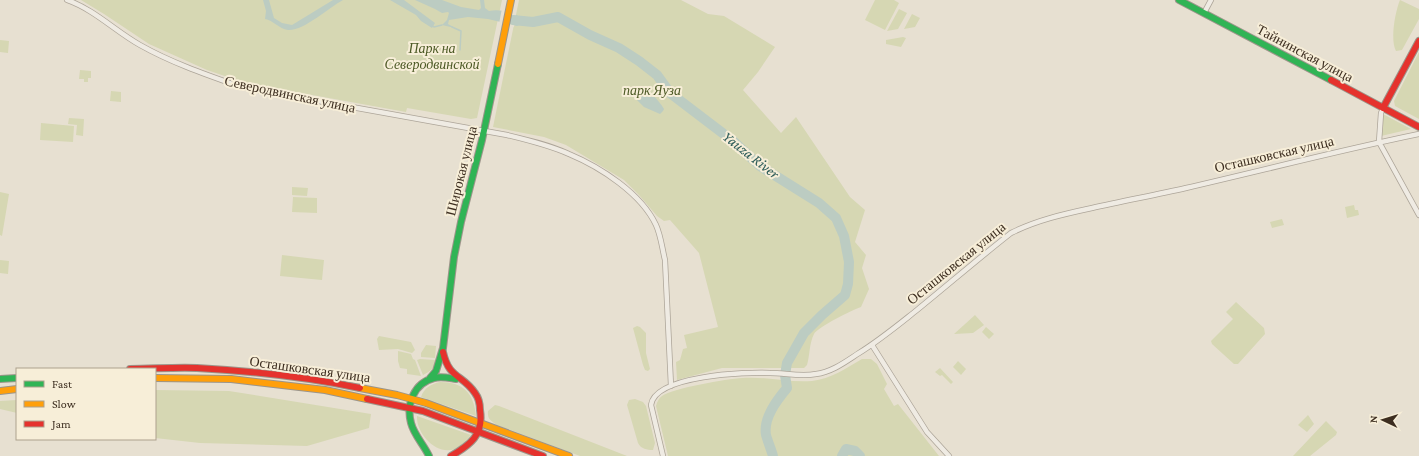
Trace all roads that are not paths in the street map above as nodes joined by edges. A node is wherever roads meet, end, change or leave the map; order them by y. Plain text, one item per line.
1 (67, 0) edge
2 (511, 0) edge
3 (1179, 0) edge
4 (1211, 0) edge
5 (1204, 13) junction
6 (1419, 41) edge
7 (1383, 108) junction
8 (1419, 128) edge
9 (484, 130) junction
10 (1419, 134) edge
11 (1379, 142) junction
12 (1419, 215) edge
13 (872, 345) junction
14 (443, 348) junction
15 (156, 368) edge
16 (16, 378) edge
17 (156, 378) edge
18 (430, 378) junction
19 (0, 379) edge
20 (463, 382) junction
21 (670, 386) junction
22 (16, 389) edge
23 (0, 391) edge
24 (412, 398) junction
25 (410, 408) junction
26 (481, 423) junction
27 (479, 432) junction
28 (428, 456) edge
29 (451, 456) edge
30 (543, 456) edge
31 (569, 456) edge
32 (663, 456) edge
33 (950, 456) edge

1 - 9 street, Северодвинская улица
2 - 9 main road, Широкая улица
3 - 5 main road, Тайнинская улица
4 - 5 street
5 - 7 main road, Тайнинская улица
6 - 7 main road
7 - 8 main road, Тайнинская улица
7 - 11 street
9 - 14 main road, Широкая улица
9 - 21 street, Северодвинская улица
10 - 11 street, Осташковская улица
11 - 12 street
11 - 13 street, Осташковская улица
13 - 21 street, Осташковская улица
13 - 33 street
14 - 18 main road
14 - 20 main road
15 - 24 main road, Осташковская улица
16 - 19 main road
17 - 25 main road, Осташковская улица
18 - 20 main road
18 - 24 main road
20 - 26 main road
21 - 32 street, Осташковская улица
22 - 23 main road
24 - 25 main road
24 - 26 main road, Осташковская улица
25 - 27 main road, Осташковская улица
25 - 28 main road
26 - 27 main road
26 - 31 main road, Осташковская улица
27 - 29 main road
27 - 30 main road, Осташковская улица

